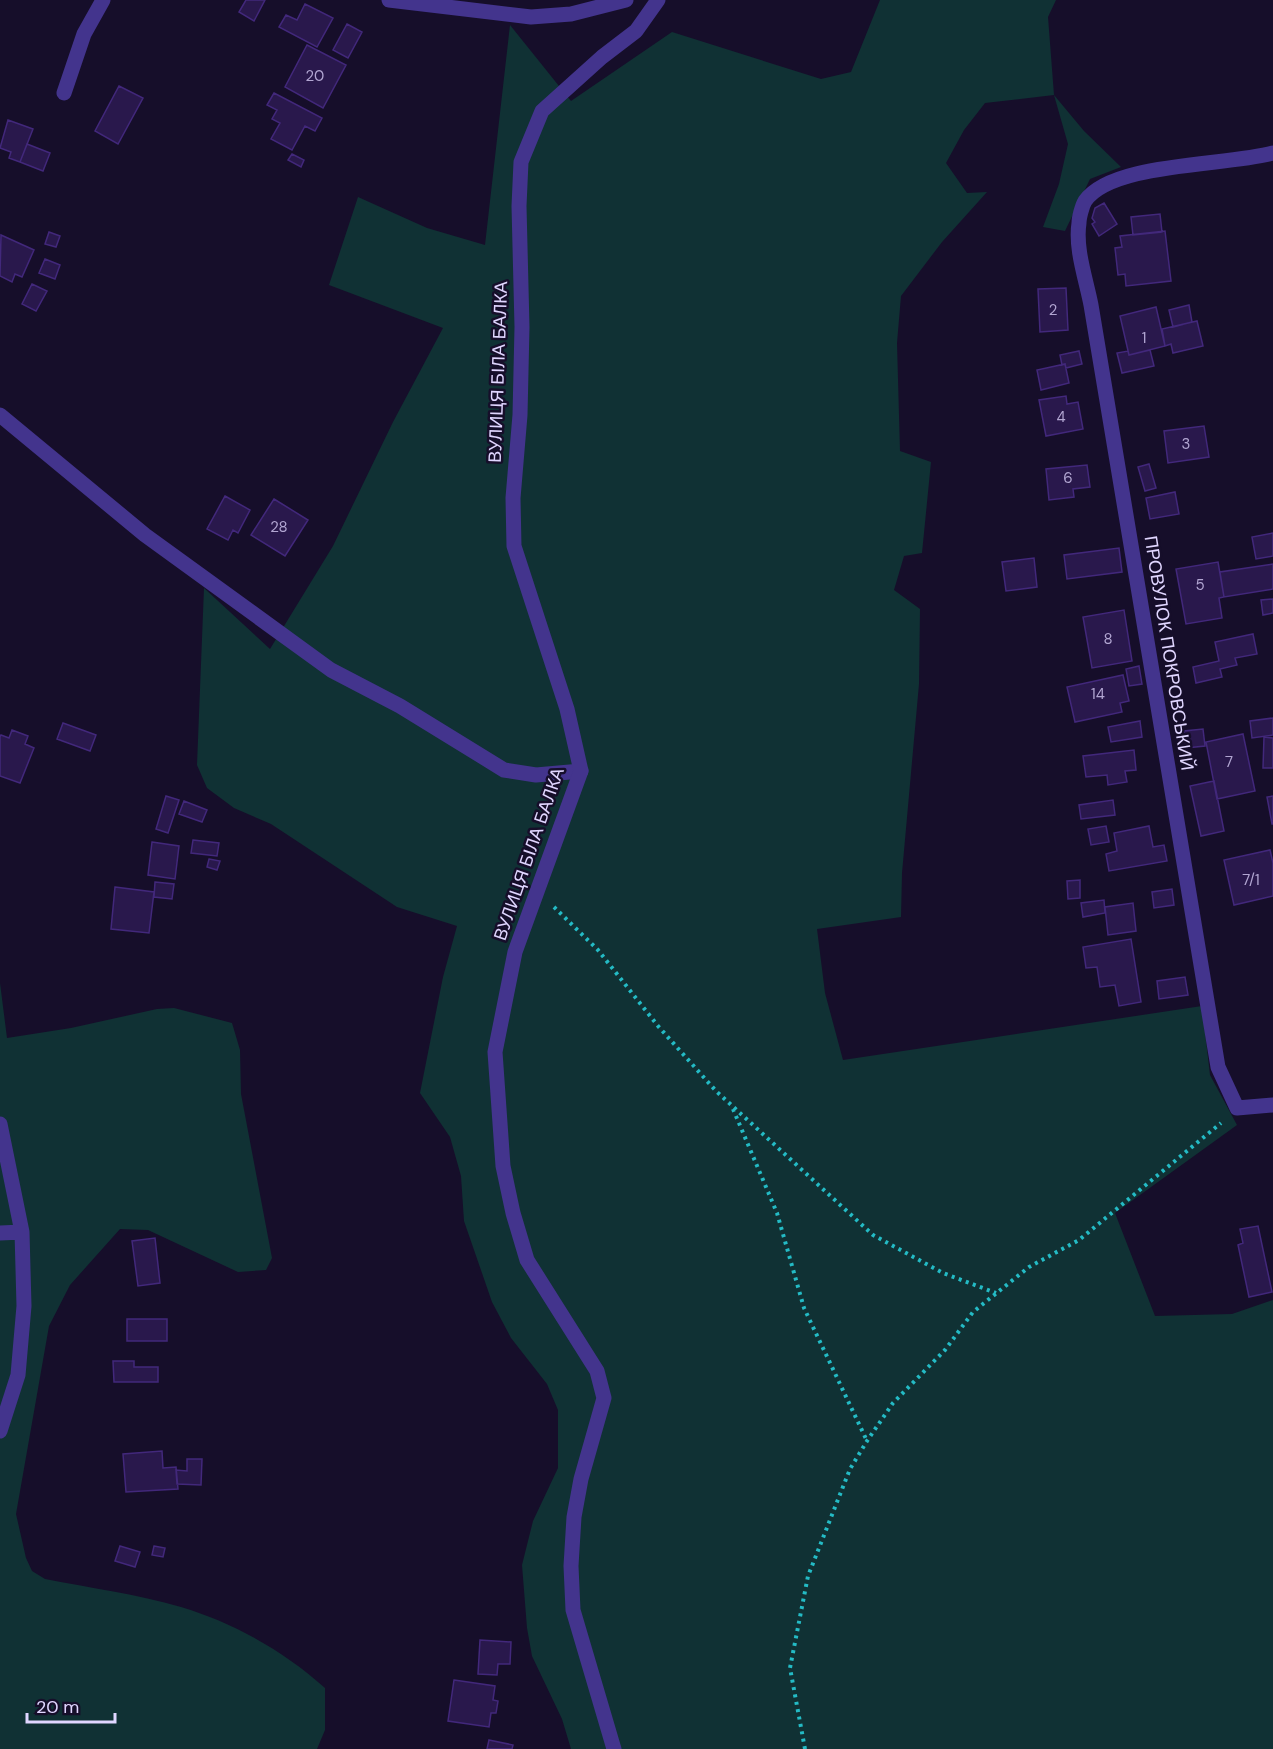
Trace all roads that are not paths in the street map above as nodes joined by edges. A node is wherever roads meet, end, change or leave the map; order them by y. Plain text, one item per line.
1 (103, 0) edge
2 (389, 0) edge
3 (626, 0) edge
4 (658, 0) edge
5 (64, 93) dead end
6 (1273, 153) edge
7 (0, 415) edge
8 (581, 771) junction
9 (1273, 1105) edge
10 (0, 1124) edge
11 (22, 1232) junction
12 (0, 1233) edge
13 (0, 1431) edge
14 (614, 1749) edge

1 - 5 street
2 - 3 street
4 - 8 street, ВУЛИЦЯ БІЛА БАЛКА
6 - 9 street, ПРОВУЛОК ПОКРОВСЬКИЙ
7 - 8 street
8 - 14 street, ВУЛИЦЯ БІЛА БАЛКА
10 - 11 street
11 - 12 street
11 - 13 street

